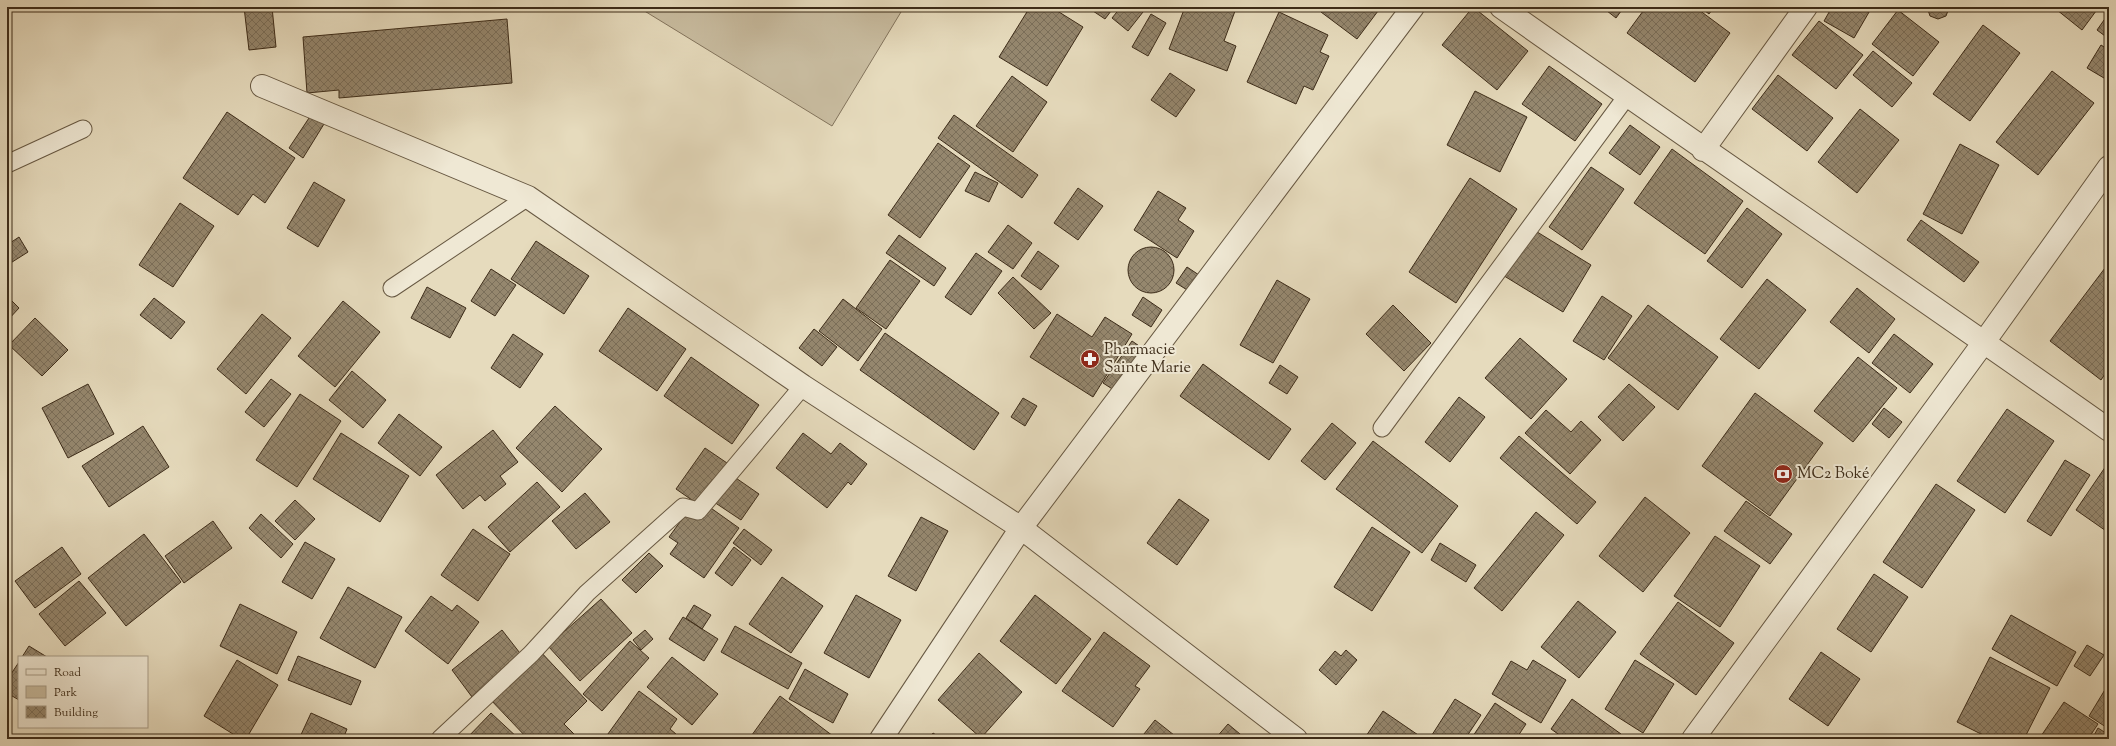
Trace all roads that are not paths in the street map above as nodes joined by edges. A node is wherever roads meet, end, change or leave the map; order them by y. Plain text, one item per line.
1 (1413, 7) edge
2 (1501, 7) edge
3 (1806, 7) edge
4 (262, 86) dead end
5 (1627, 96) junction
6 (83, 130) dead end
7 (1703, 150) junction
8 (7, 164) edge
9 (2109, 167) edge
10 (528, 197) junction
11 (392, 288) dead end
12 (1984, 342) junction
13 (803, 386) junction
14 (1382, 428) dead end
15 (2109, 430) edge
16 (1021, 528) junction
17 (440, 739) edge
18 (882, 739) edge
19 (1296, 739) edge
20 (1693, 739) edge

1 - 16 street
2 - 5 street
3 - 7 street
4 - 10 street
5 - 7 street
5 - 14 lane
6 - 8 lane
7 - 12 street
9 - 12 street
10 - 11 lane
10 - 13 street
12 - 15 street
12 - 20 street
13 - 16 street
13 - 17 lane
16 - 18 street
16 - 19 street

